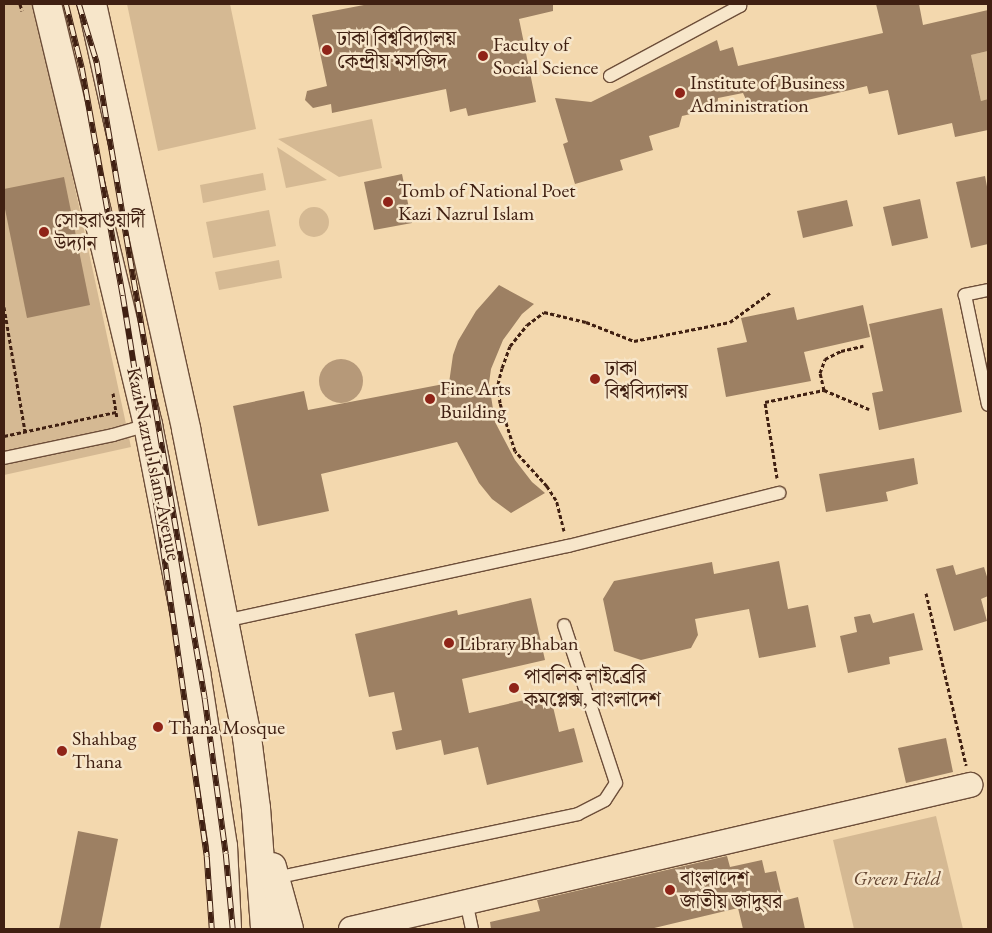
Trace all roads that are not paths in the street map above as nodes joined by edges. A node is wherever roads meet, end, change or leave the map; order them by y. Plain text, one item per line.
1 (47, 4) edge
2 (92, 4) edge
3 (739, 4) edge
4 (610, 76) dead end
5 (988, 290) edge
6 (988, 405) edge
7 (148, 425) junction
8 (4, 458) edge
9 (779, 493) road end
10 (224, 621) junction
11 (564, 625) dead end
12 (970, 785) road end
13 (256, 808) junction
14 (275, 878) junction
15 (466, 901) junction
16 (227, 929) edge
17 (265, 929) edge
18 (289, 929) edge
19 (351, 929) edge
20 (472, 929) edge

1 - 7 main road, Kazi Nazrul Islam Avenue
2 - 10 main road, Kazi Nazrul Islam Avenue
3 - 4 lane
5 - 6 lane
7 - 8 lane
7 - 16 main road, Kazi Nazrul Islam Avenue
9 - 10 lane
10 - 13 main road, Kazi Nazrul Islam Avenue
11 - 14 lane
12 - 15 street
13 - 14 main road
13 - 17 main road, Kazi Nazrul Islam Avenue
14 - 18 main road
15 - 19 street
15 - 20 lane

